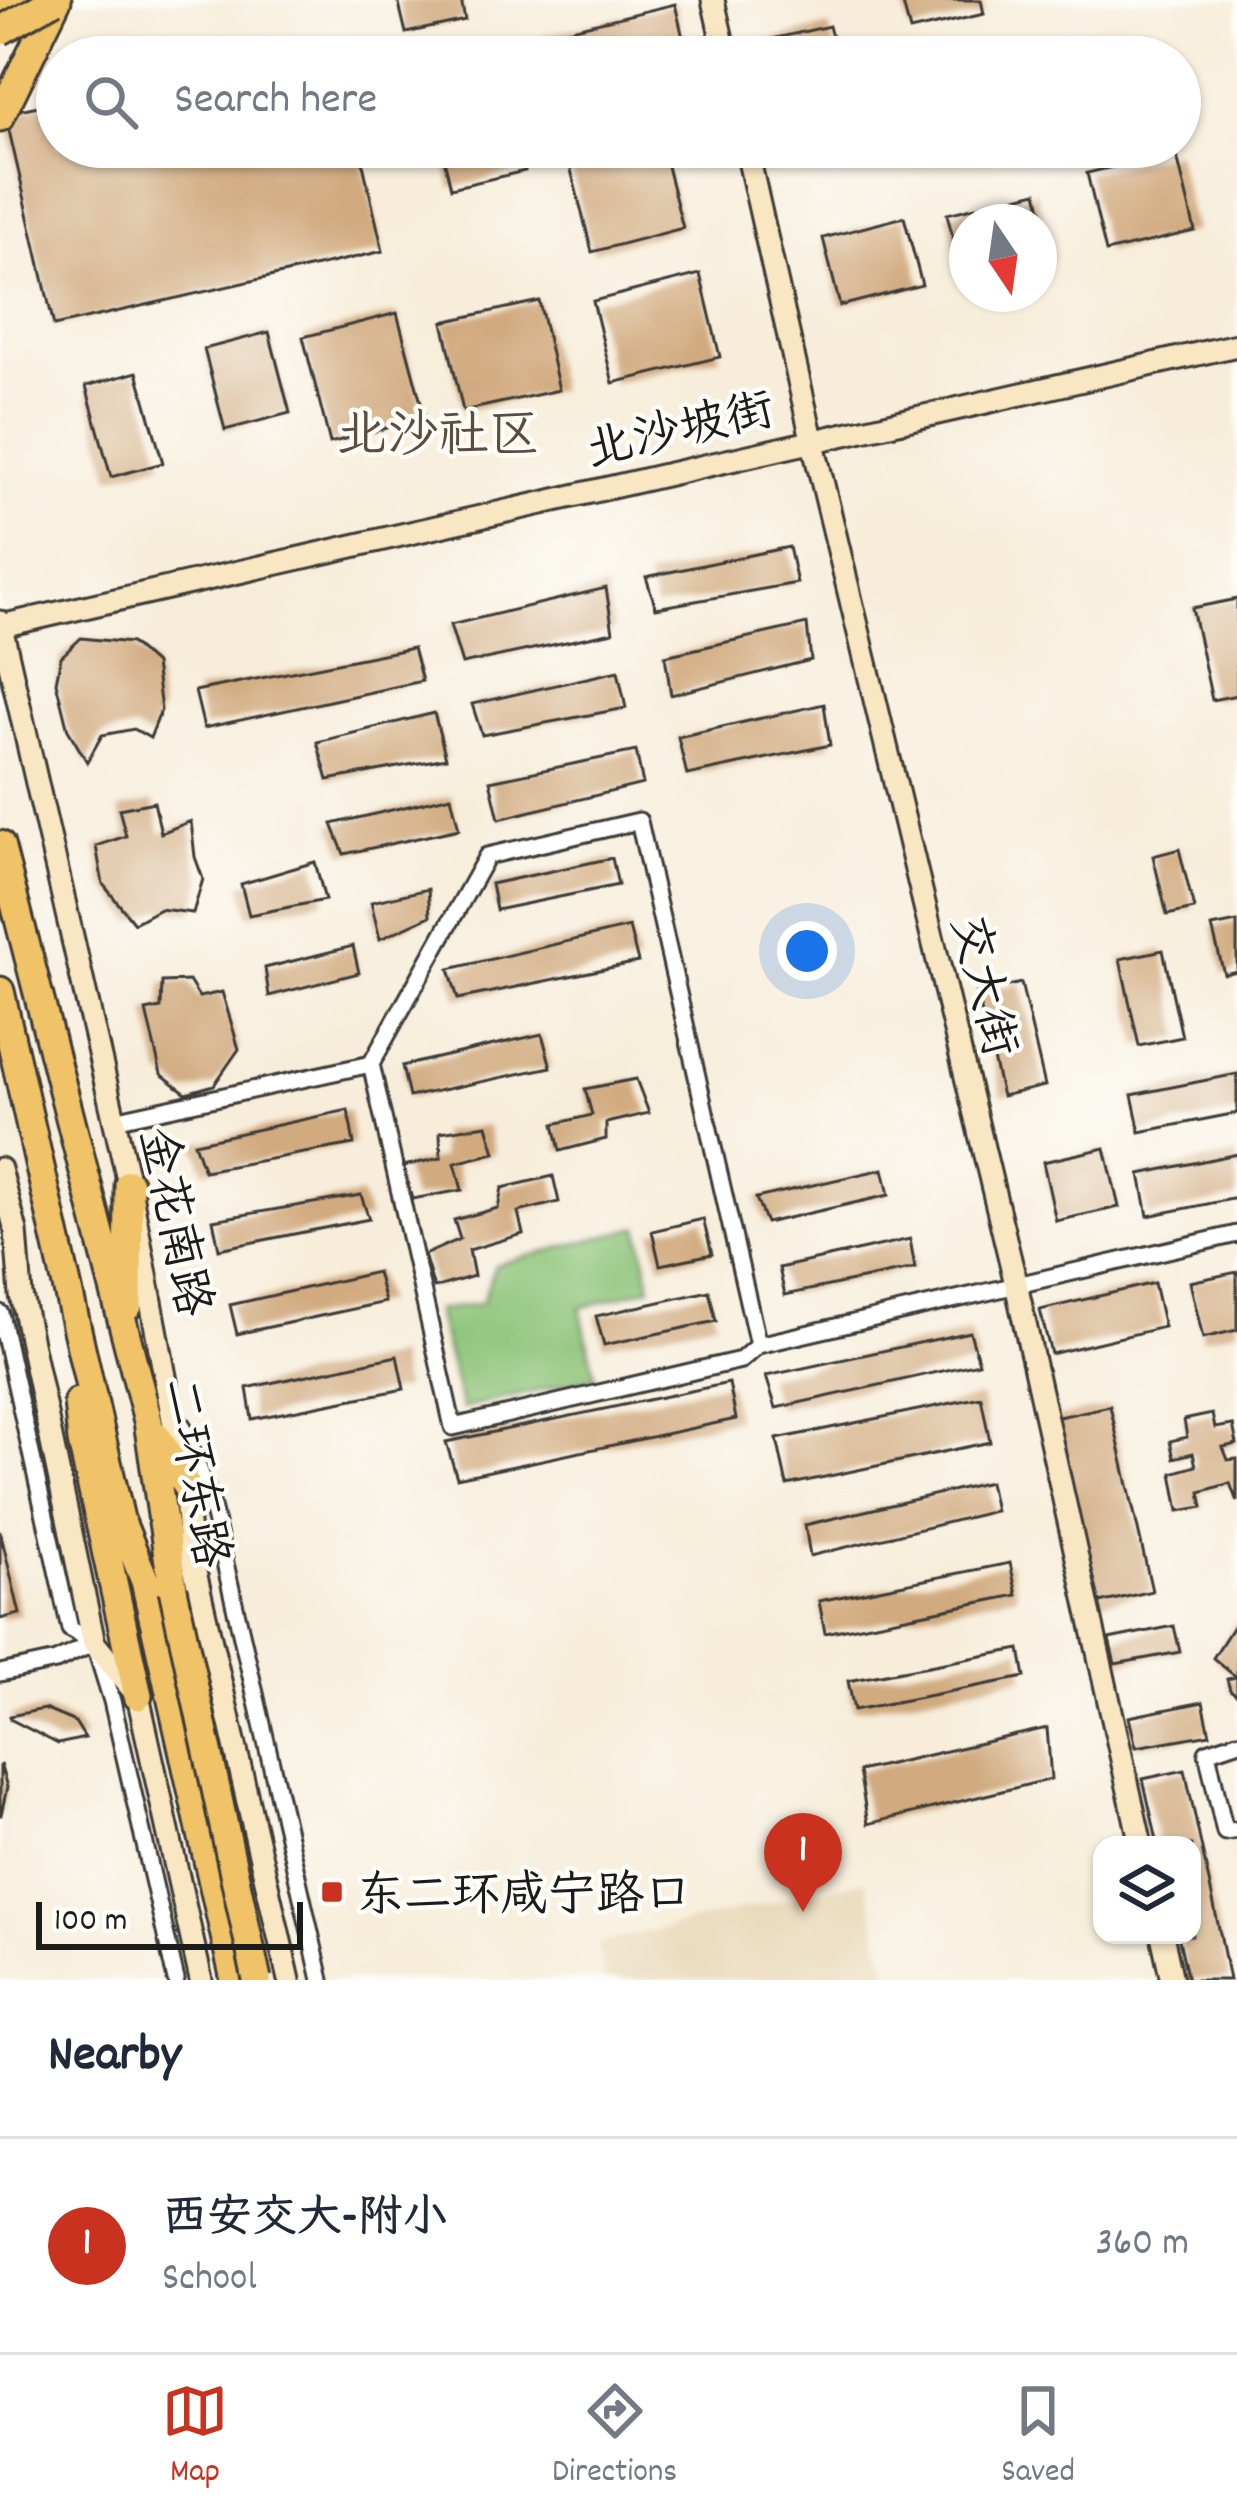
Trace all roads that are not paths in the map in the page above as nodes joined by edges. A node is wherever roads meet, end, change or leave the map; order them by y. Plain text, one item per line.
1 (14, 0) edge
2 (52, 0) edge
3 (713, 0) edge
4 (0, 20) edge
5 (0, 31) edge
6 (721, 36) edge
7 (0, 46) edge
8 (0, 117) edge
9 (751, 168) edge
10 (1237, 345) edge
11 (812, 439) junction
12 (0, 624) edge
13 (0, 845) edge
14 (2, 1000) edge
15 (371, 1064) junction
16 (114, 1120) junction
17 (0, 1169) edge
18 (129, 1184) junction
19 (1237, 1234) edge
20 (67, 1284) junction
21 (1016, 1284) junction
22 (0, 1313) edge
23 (128, 1340) junction
24 (758, 1345) junction
25 (170, 1395) junction
26 (148, 1421) junction
27 (185, 1483) junction
28 (94, 1643) junction
29 (0, 1673) edge
30 (138, 1696) junction
31 (1237, 1742) edge
32 (1237, 1830) edge
33 (1139, 1836) edge
34 (1164, 1944) edge
35 (176, 1980) edge
36 (201, 1980) edge
37 (235, 1980) edge
38 (257, 1980) edge
39 (289, 1980) edge
40 (321, 1980) edge
41 (1172, 1980) edge

1 - 4 highway
2 - 5 highway, bridge
2 - 7 street
2 - 8 highway
3 - 6 street
9 - 11 street, 交大街
10 - 11 street, 北沙坡街
11 - 12 street, 北沙坡街
11 - 21 street, 交大街
12 - 16 street, 金花南路
13 - 23 highway, 二环东路
14 - 20 highway, 二环东路
15 - 16 street
15 - 24 street
15 - 24 street
16 - 18 street, 金花南路
17 - 28 street
18 - 23 highway
18 - 25 street, 金花南路
19 - 21 street
20 - 30 highway
20 - 37 highway, 二环东路
21 - 24 street
21 - 33 street, 交大街
22 - 28 street
23 - 26 highway, 二环东路
25 - 27 street, 金花南路
25 - 40 street
26 - 27 highway
26 - 38 highway, 二环东路, bridge
27 - 39 street, 金花南路
28 - 29 street
28 - 30 street
28 - 35 street
30 - 36 street
31 - 32 street
34 - 41 street

